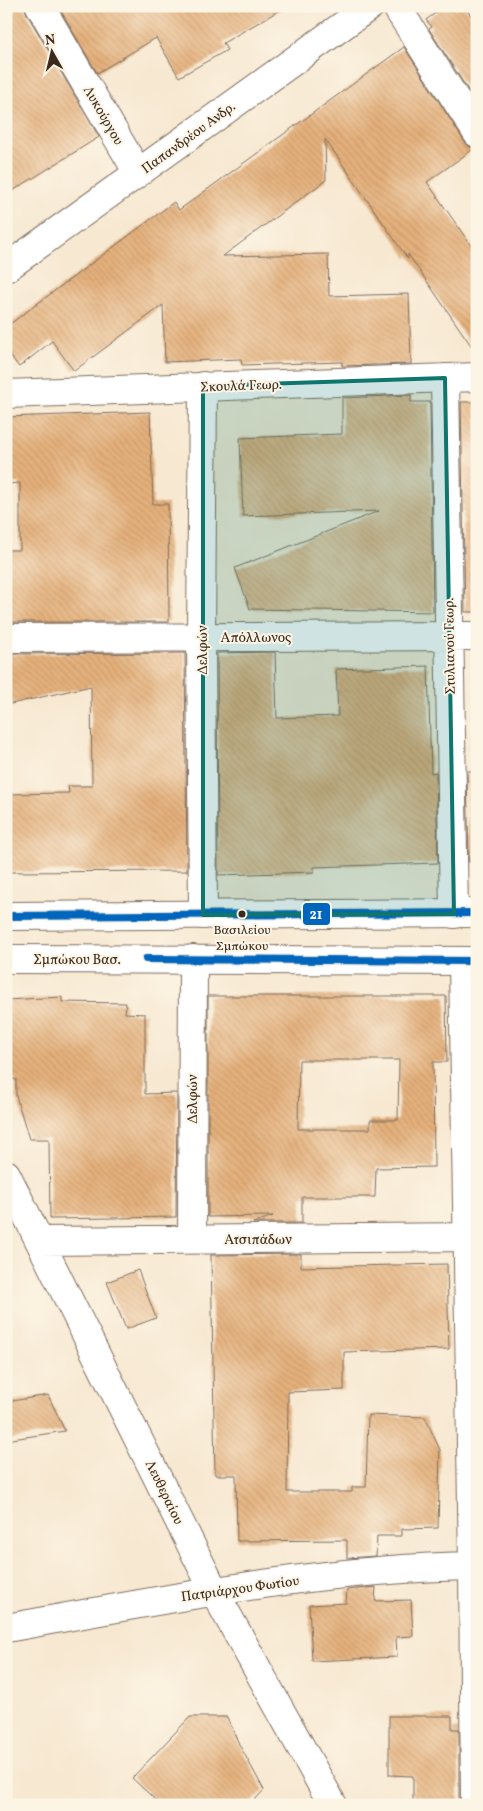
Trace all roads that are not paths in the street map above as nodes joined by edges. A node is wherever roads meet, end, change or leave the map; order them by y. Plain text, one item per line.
1 (40, 6) edge
2 (370, 6) edge
3 (396, 6) edge
4 (477, 133) edge
5 (138, 173) junction
6 (6, 268) edge
7 (477, 377) edge
8 (445, 378) junction
9 (203, 386) junction
10 (6, 394) edge
11 (449, 636) junction
12 (477, 636) edge
13 (201, 637) junction
14 (6, 638) edge
15 (203, 914) junction
16 (465, 914) edge
17 (6, 916) edge
18 (193, 959) junction
19 (6, 960) edge
20 (470, 962) edge
21 (6, 1174) edge
22 (472, 1237) edge
23 (192, 1239) junction
24 (40, 1241) junction
25 (475, 1566) edge
26 (214, 1591) junction
27 (6, 1628) edge
28 (333, 1805) edge
29 (475, 1805) edge

1 - 5 street, Λυκούργου
2 - 5 street, Παπανδρέου Ανδρ.
3 - 4 street
5 - 6 street, Παπανδρέου Ανδρ.
7 - 8 street, Σκουλά Γεωρ.
8 - 9 street, Σκουλά Γεωρ.
8 - 11 street, Στυλιανού Γεωρ.
9 - 10 street, Σκουλά Γεωρ.
9 - 13 street, Δελφών
11 - 12 street, Απόλλωνος
11 - 13 street, Απόλλωνος
11 - 16 street, Στυλιανού Γεωρ.
13 - 14 street, Απόλλωνος
13 - 15 street, Δελφών
15 - 16 street
15 - 17 street
18 - 19 street, Σμπώκου Βασ.
18 - 20 street, Σμπώκου Βασ.
18 - 23 street, Δελφών
20 - 22 street
21 - 24 street, Λευθεραίου
22 - 23 street, Ατσιπάδων
22 - 25 street
23 - 24 street, Ατσιπάδων
24 - 26 street, Λευθεραίου
25 - 26 street, Πατριάρχου Φωτίου
25 - 29 street
26 - 27 street, Πατριάρχου Φωτίου
26 - 28 street, Λευθεραίου

